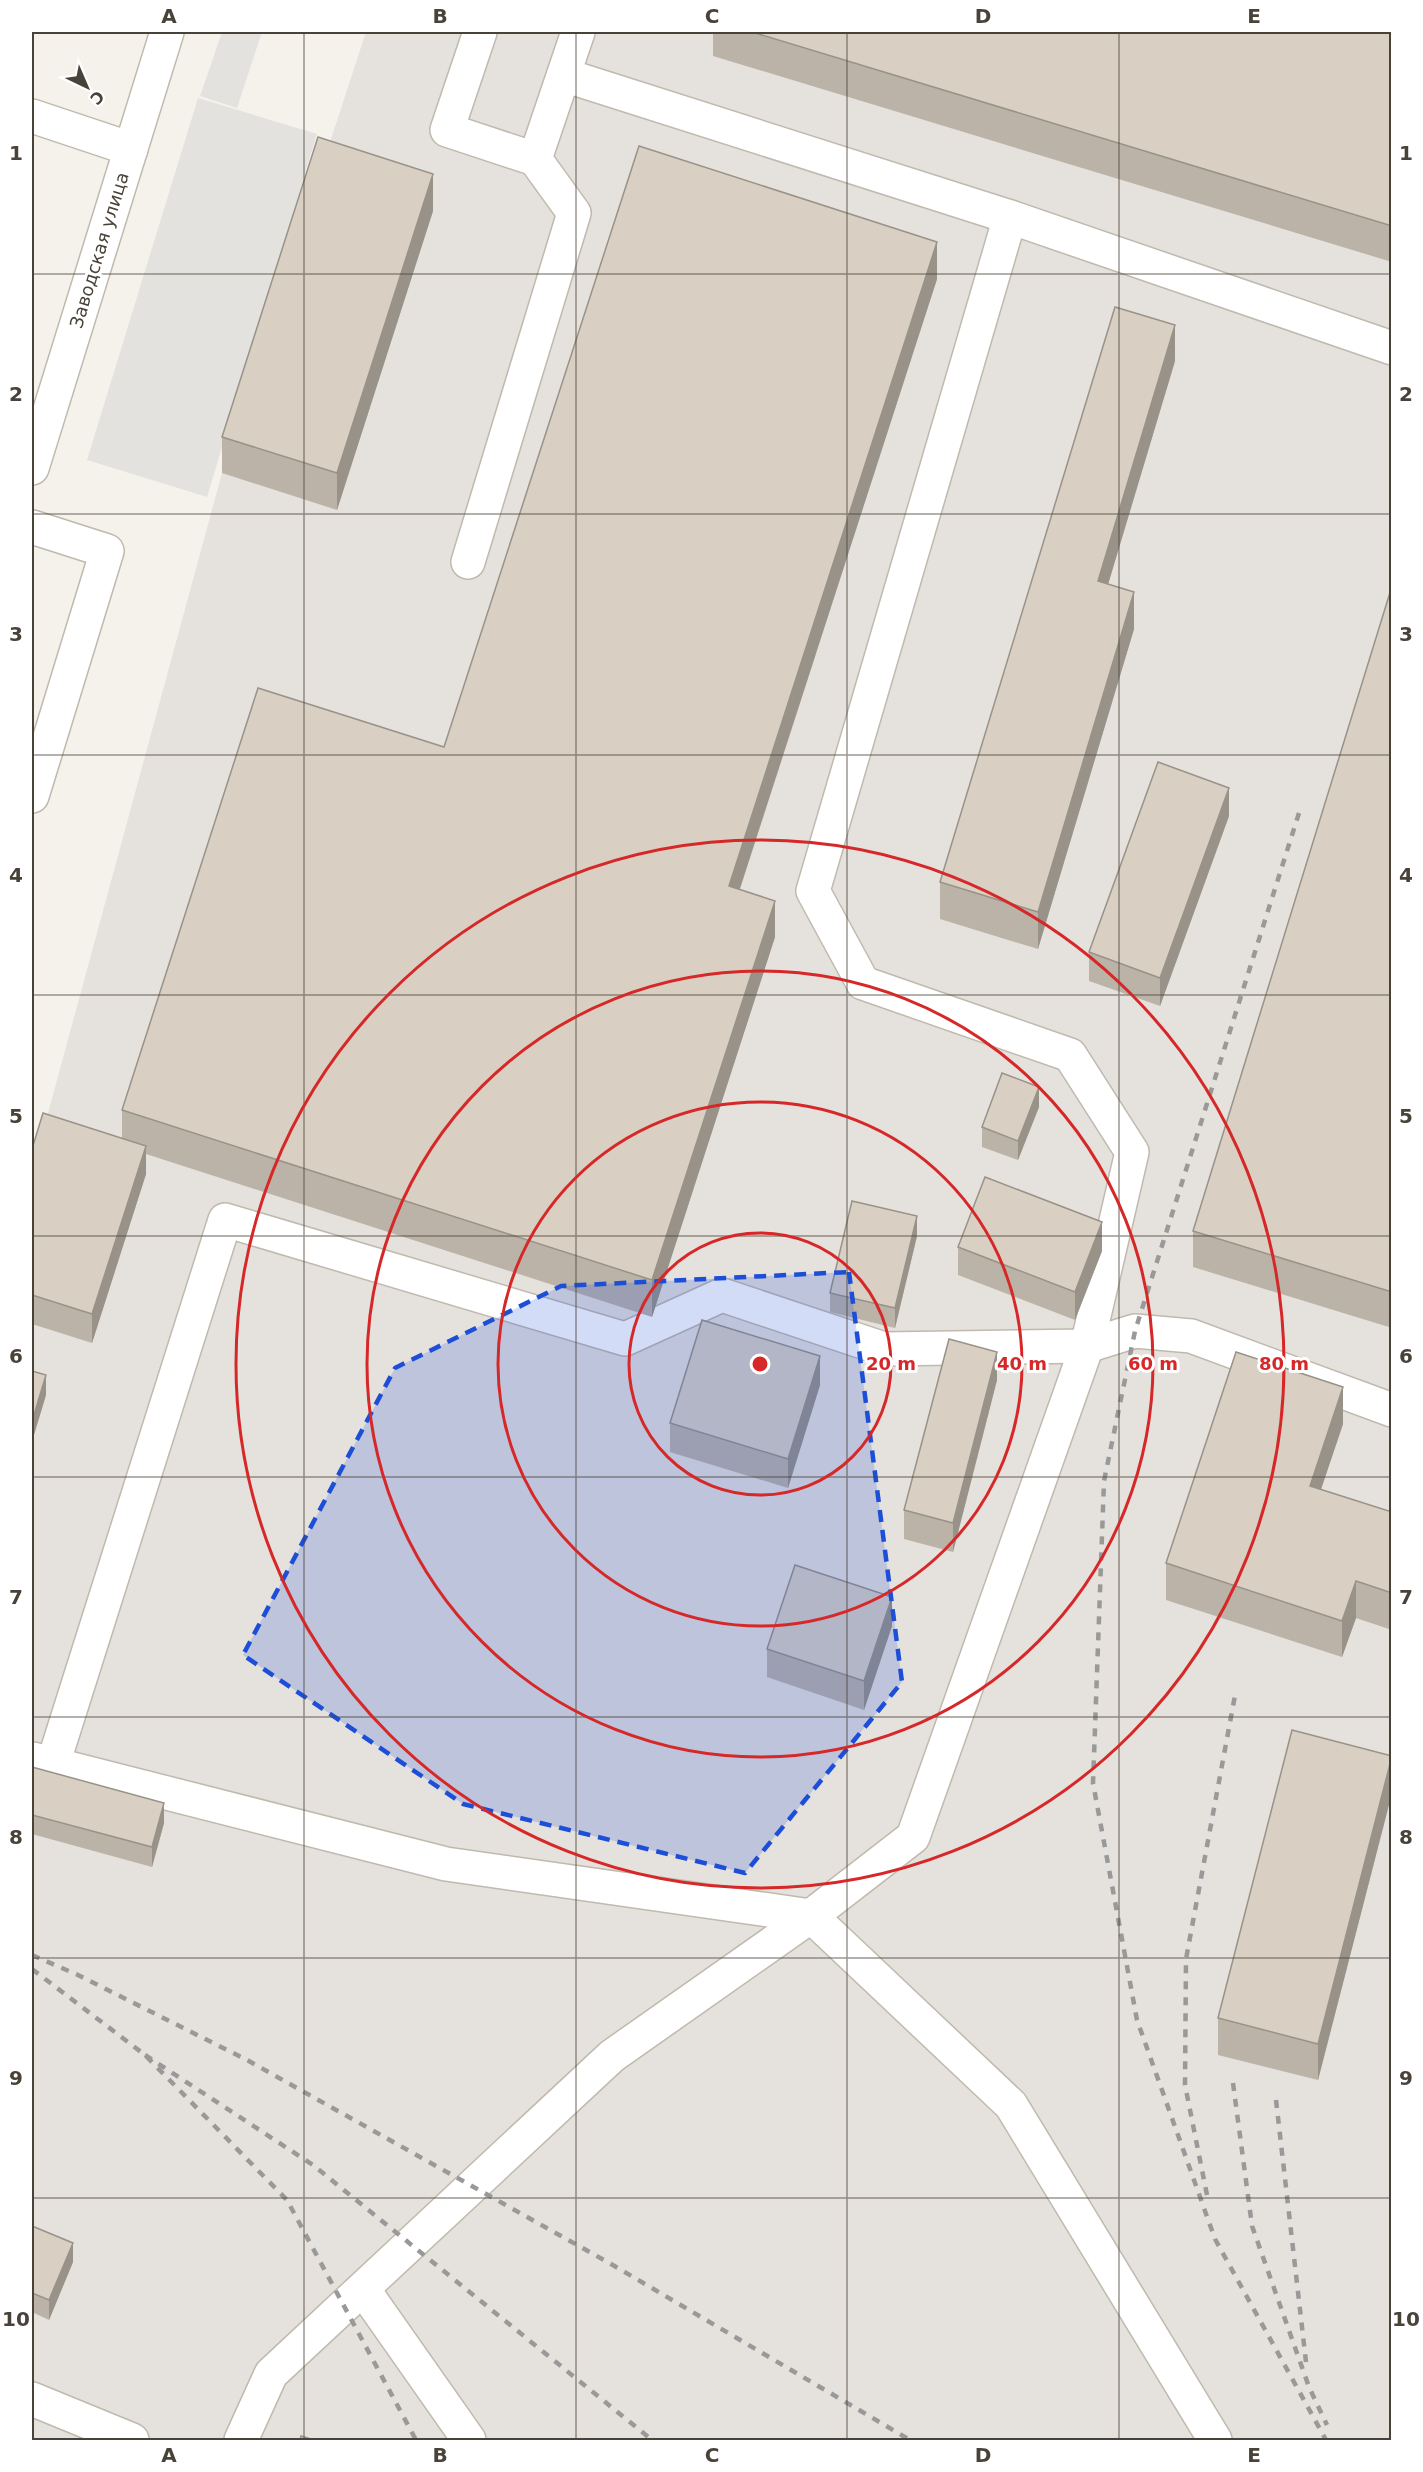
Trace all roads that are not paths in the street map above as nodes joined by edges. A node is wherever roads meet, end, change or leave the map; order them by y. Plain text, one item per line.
1 (167, 32) edge
2 (480, 32) edge
3 (578, 32) edge
4 (564, 75) junction
5 (32, 116) edge
6 (131, 149) junction
7 (535, 159) junction
8 (1010, 217) junction
9 (1392, 348) edge
10 (32, 468) edge
11 (32, 527) edge
12 (468, 562) dead end
13 (32, 796) edge
14 (1088, 1346) junction
15 (1392, 1410) edge
16 (42, 1761) edge
17 (811, 1916) junction
18 (363, 2289) junction
19 (32, 2399) edge
20 (132, 2440) edge
21 (241, 2440) edge
22 (469, 2440) edge
23 (1215, 2440) edge

1 - 6 street, Заводская улица
2 - 7 street
3 - 4 street
4 - 7 street
4 - 8 street
5 - 6 street
6 - 10 street, Заводская улица
7 - 12 street
8 - 9 street
8 - 14 street
11 - 13 street
14 - 15 street
14 - 16 street
14 - 17 street
16 - 17 street
17 - 18 street
17 - 23 street
18 - 21 street
18 - 22 street
19 - 20 street

